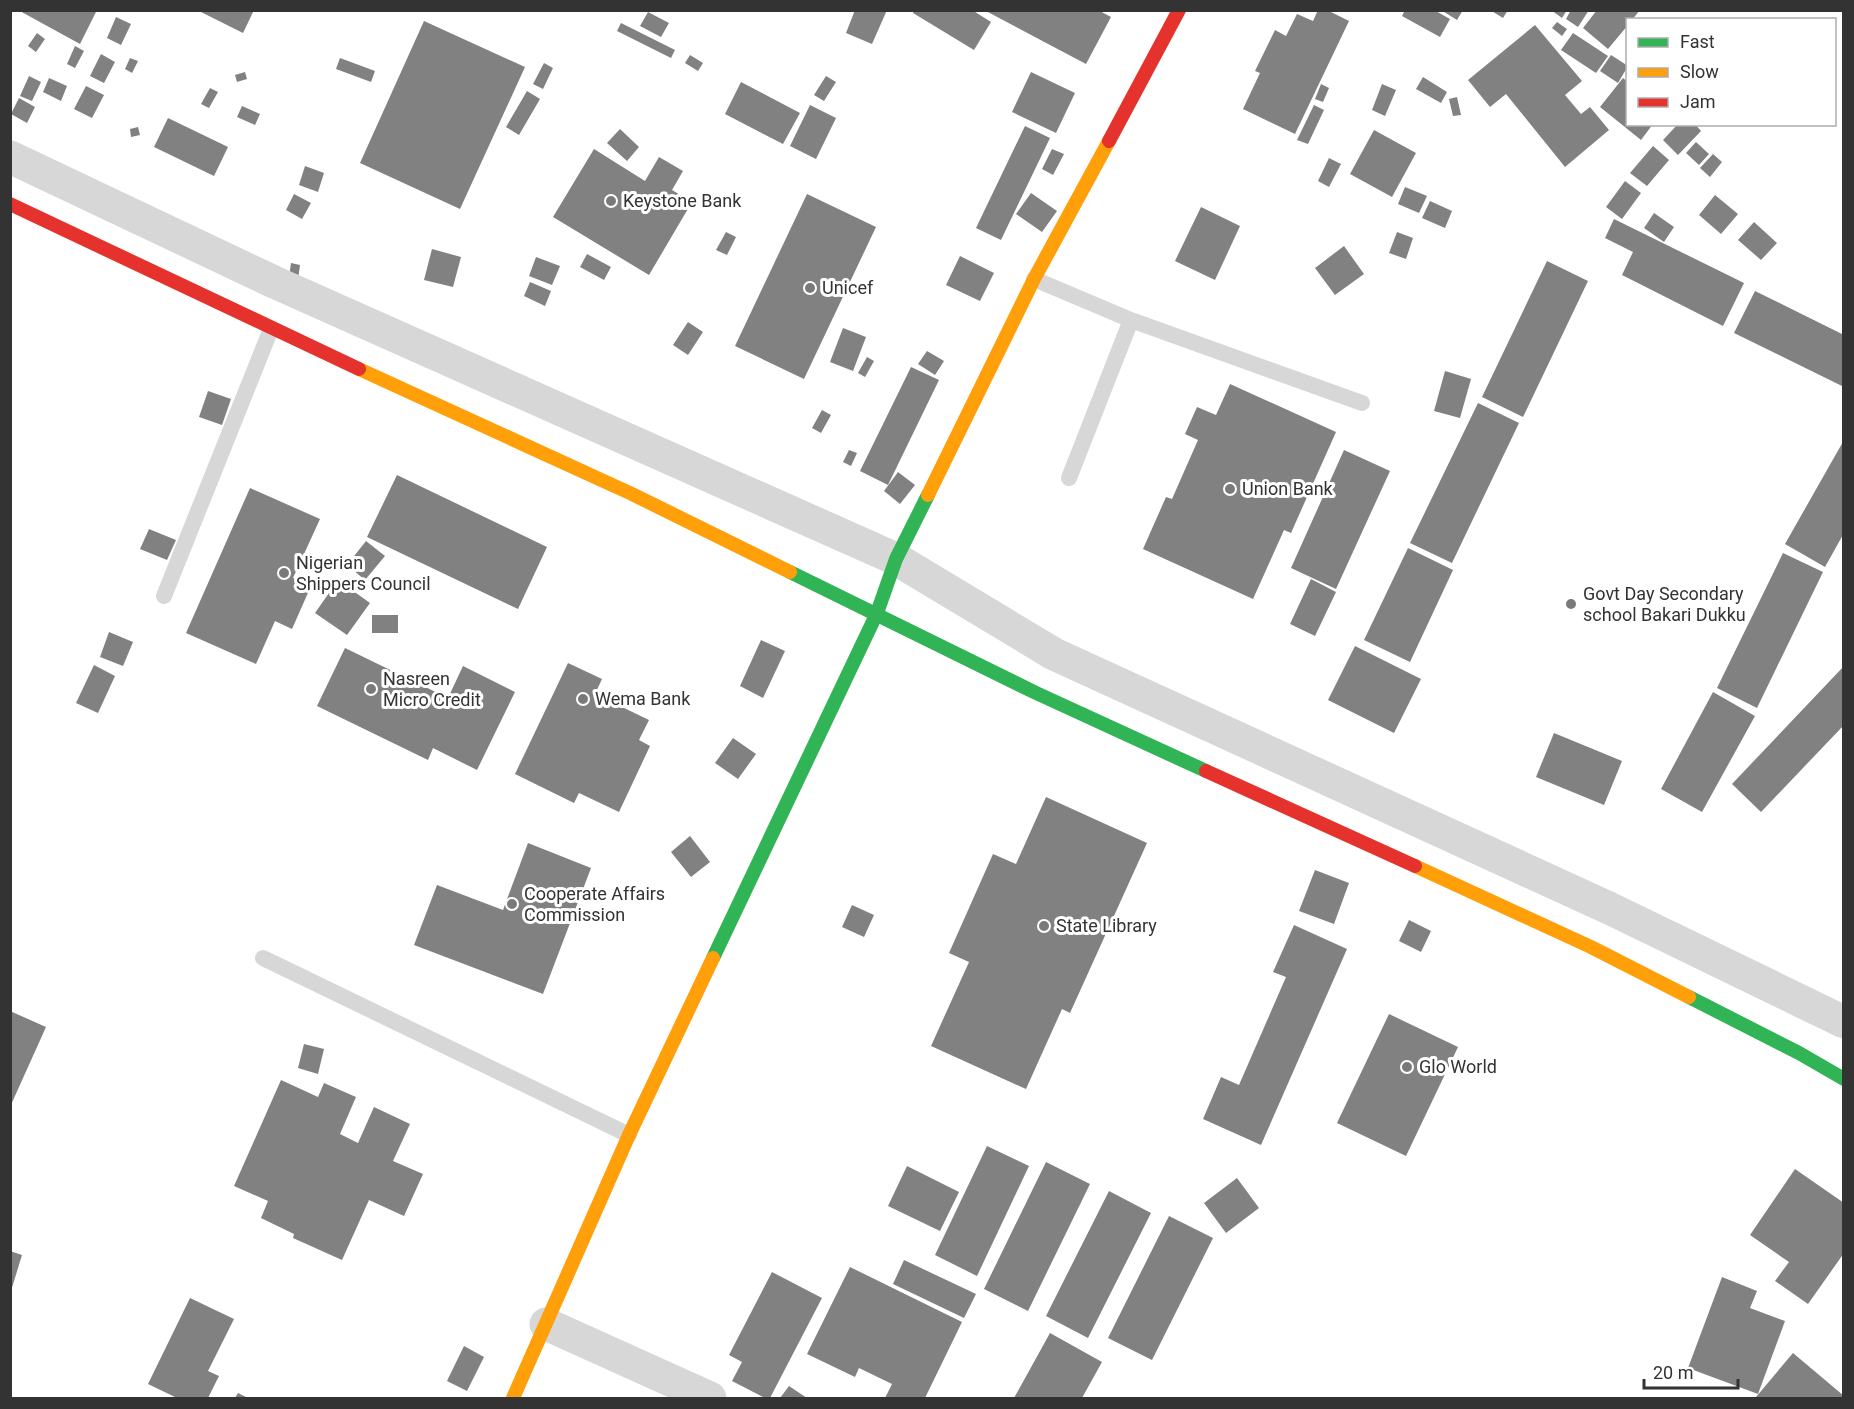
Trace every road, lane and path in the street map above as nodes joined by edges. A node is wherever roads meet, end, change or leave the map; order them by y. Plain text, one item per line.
1 (1179, 10) edge
2 (10, 157) edge
3 (10, 204) edge
4 (1034, 279) junction
5 (1131, 320) junction
6 (272, 328) junction
7 (1362, 403) dead end
8 (1069, 478) dead end
9 (896, 559) junction
10 (164, 596) dead end
11 (877, 613) junction
12 (263, 958) dead end
13 (1844, 1022) edge
14 (1844, 1079) edge
15 (629, 1135) junction
16 (546, 1324) junction
17 (513, 1398) edge
18 (710, 1398) edge

1 - 4 street
2 - 9 street
3 - 6 street
4 - 5 lane
4 - 9 street
5 - 7 lane
5 - 8 lane
6 - 10 lane
6 - 11 street
9 - 11 street
9 - 13 street
11 - 14 street
11 - 15 street
12 - 15 lane
15 - 16 street
16 - 17 street
16 - 18 street

